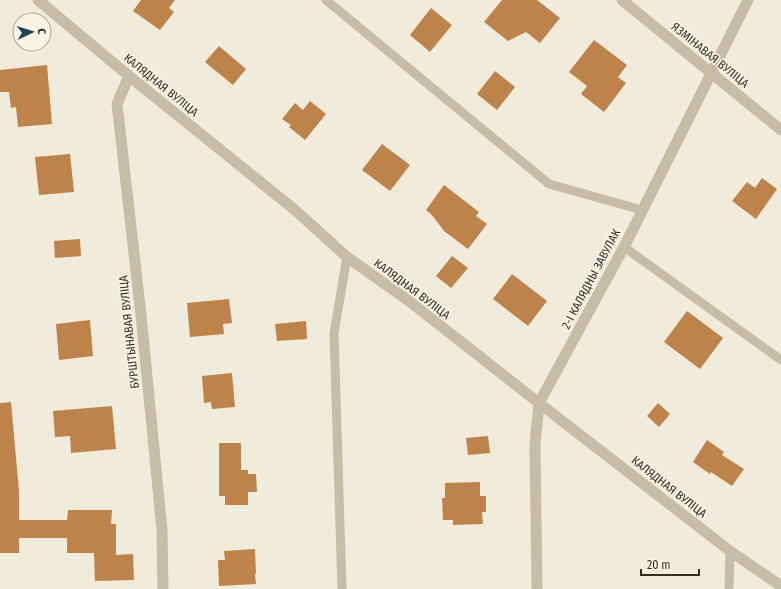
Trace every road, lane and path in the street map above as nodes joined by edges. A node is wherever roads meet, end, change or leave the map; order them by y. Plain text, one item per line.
1 (38, 0) edge
2 (326, 0) edge
3 (622, 0) edge
4 (748, 0) edge
5 (711, 74) junction
6 (129, 76) junction
7 (781, 130) edge
8 (642, 210) junction
9 (624, 247) junction
10 (347, 257) junction
11 (781, 360) edge
12 (539, 403) junction
13 (730, 550) junction
14 (781, 586) edge
15 (163, 589) edge
16 (342, 589) edge
17 (537, 589) edge
18 (729, 589) edge

1 - 6 street, КАЛЯДНАЯ ВУЛІЦА
2 - 8 lane
3 - 5 street, ЯЗМІНАВАЯ ВУЛІЦА
4 - 5 street, 2-І КАЛЯДНЫ ЗАВУЛАК
5 - 7 street, ЯЗМІНАВАЯ ВУЛІЦА
5 - 8 street, 2-І КАЛЯДНЫ ЗАВУЛАК
6 - 10 street, КАЛЯДНАЯ ВУЛІЦА
6 - 15 street, БУРШТЫНАВАЯ ВУЛІЦА
8 - 9 street, 2-І КАЛЯДНЫ ЗАВУЛАК
9 - 11 lane
9 - 12 street, 2-І КАЛЯДНЫ ЗАВУЛАК
10 - 12 street, КАЛЯДНАЯ ВУЛІЦА
10 - 16 lane
12 - 13 street, КАЛЯДНАЯ ВУЛІЦА
12 - 17 street, 2-І КАЛЯДНЫ ЗАВУЛАК
13 - 14 street, КАЛЯДНАЯ ВУЛІЦА
13 - 18 lane

